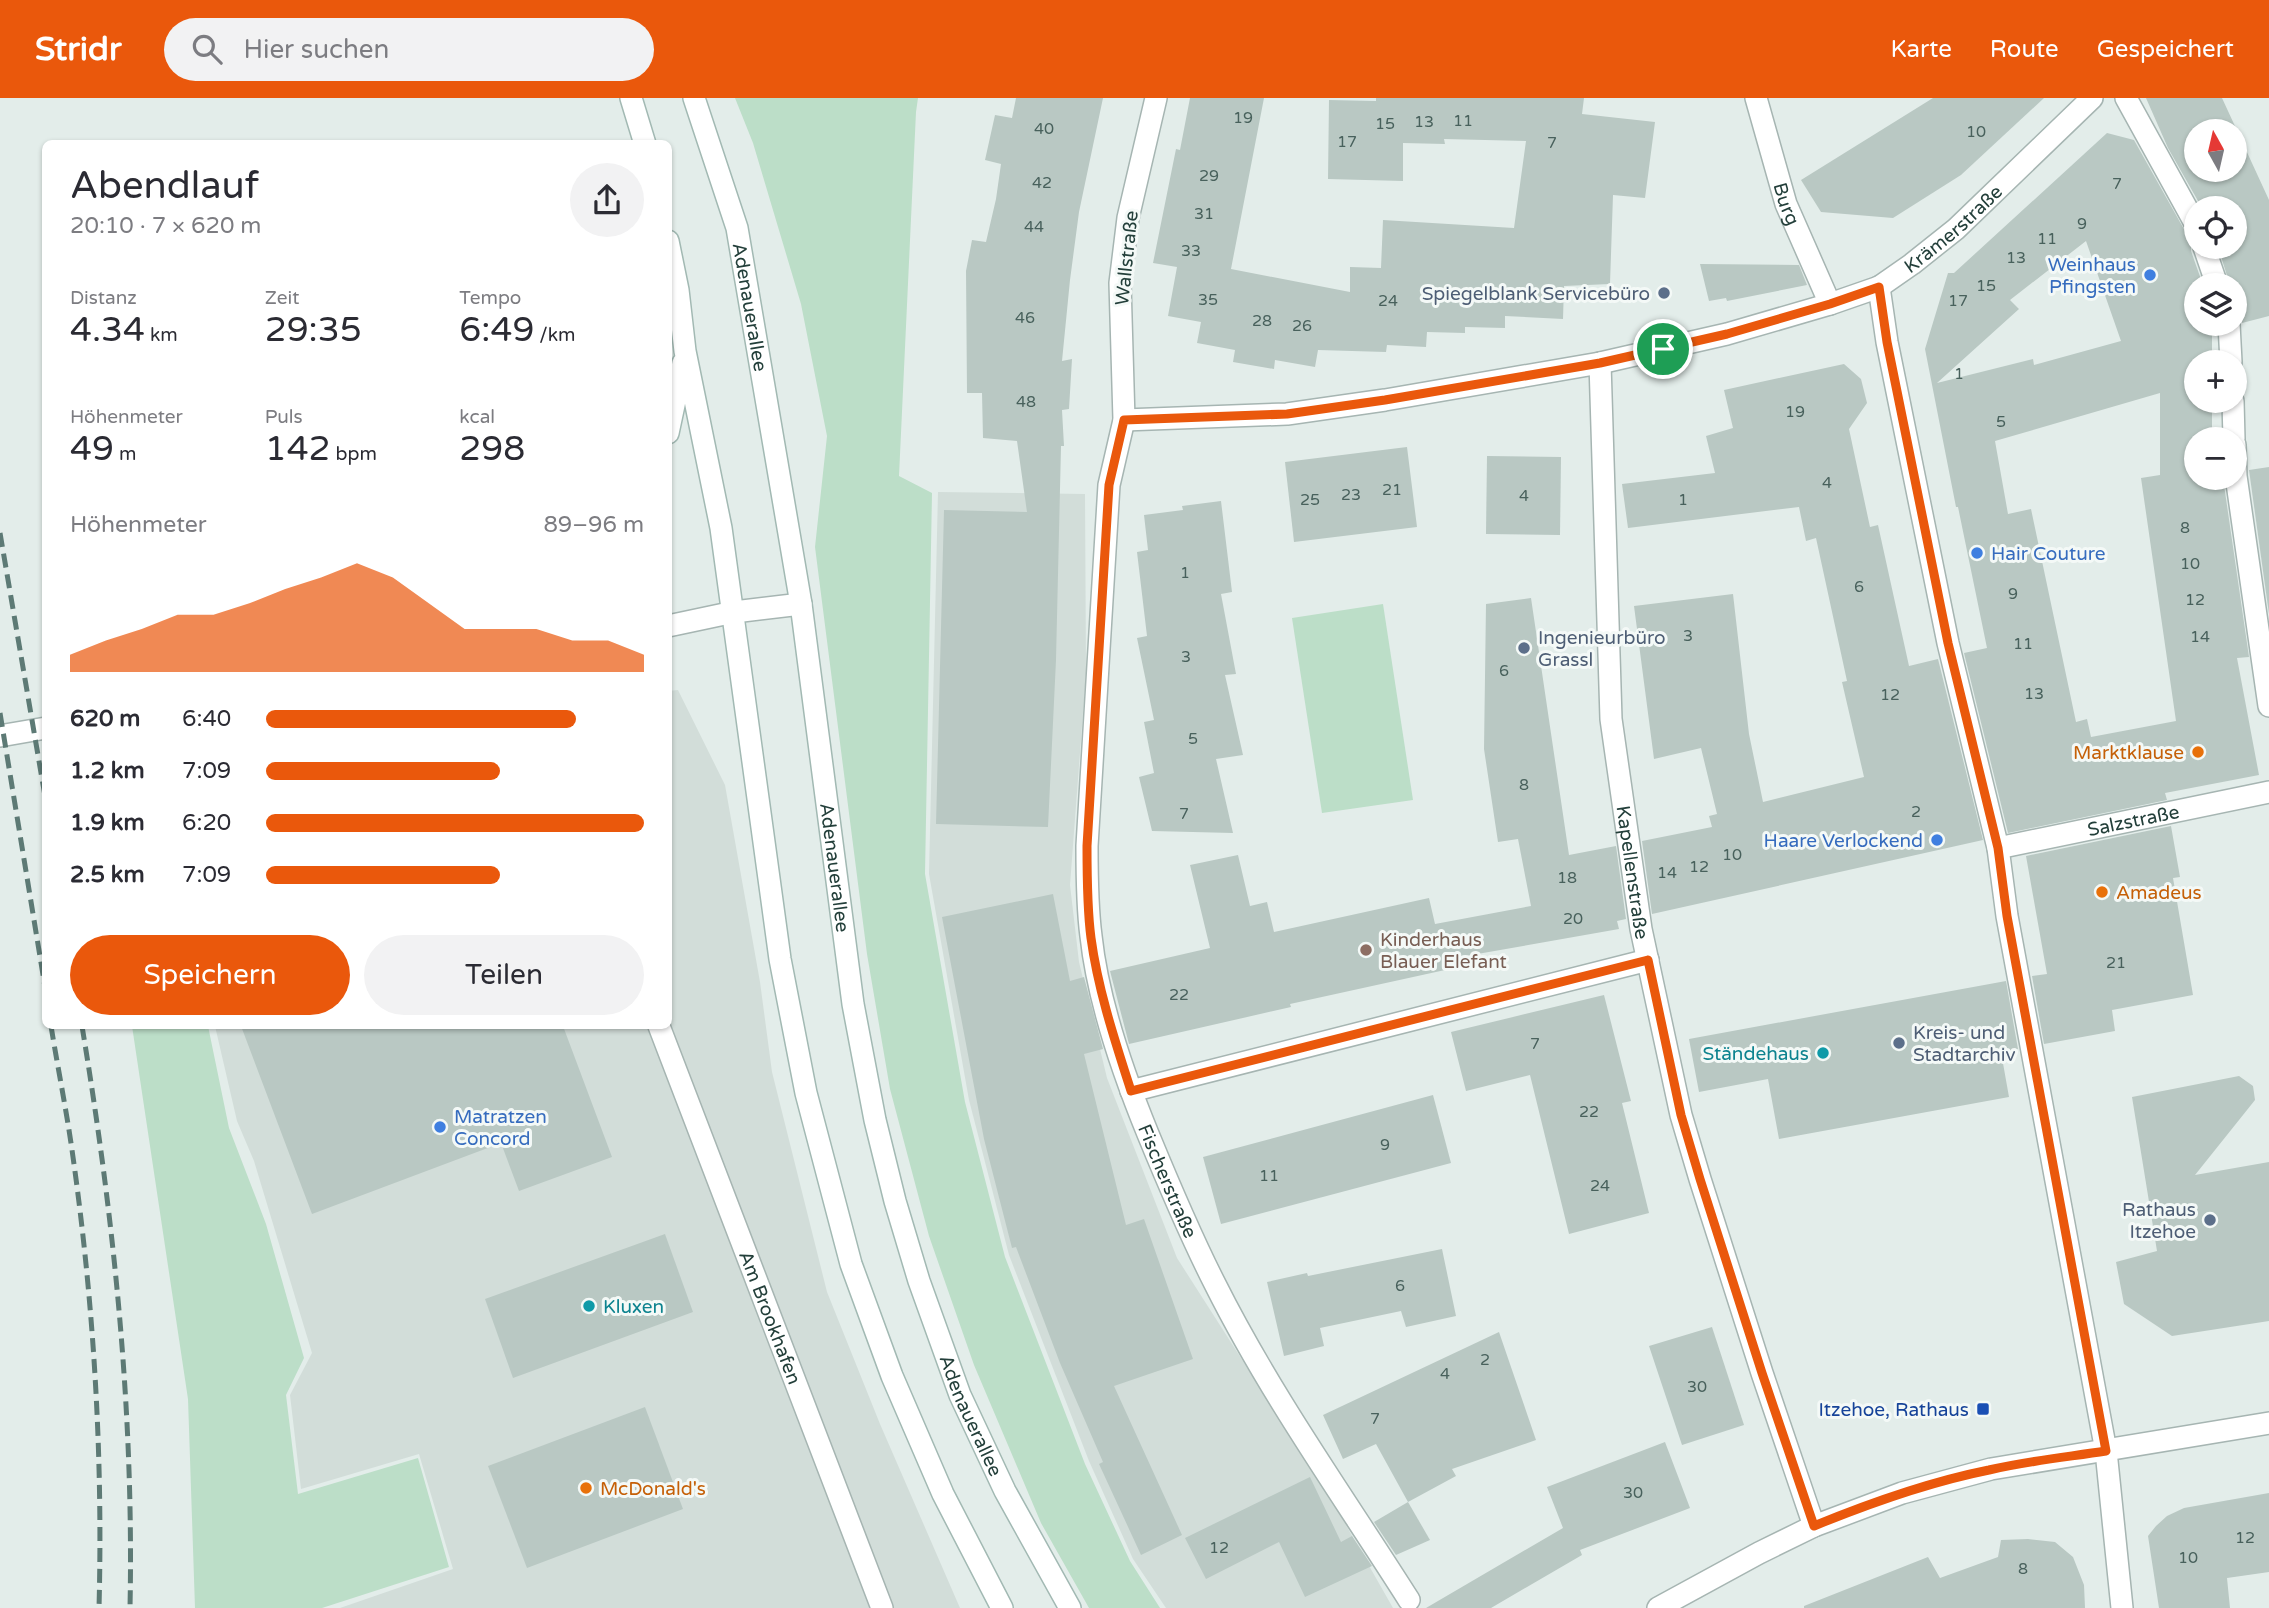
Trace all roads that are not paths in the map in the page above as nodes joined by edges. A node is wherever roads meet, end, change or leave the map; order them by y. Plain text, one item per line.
1 (631, 98) edge
2 (694, 98) edge
3 (1156, 98) edge
4 (1756, 98) edge
5 (2092, 98) edge
6 (2126, 98) edge
7 (644, 140) edge
8 (2184, 203) edge
9 (672, 261) edge
10 (1879, 287) junction
11 (1830, 304) junction
12 (685, 351) junction
13 (1600, 363) junction
14 (672, 414) edge
15 (1124, 420) junction
16 (2238, 490) edge
17 (801, 604) junction
18 (734, 611) junction
19 (672, 625) edge
20 (2269, 706) edge
21 (42, 729) edge
22 (0, 736) edge
23 (2269, 792) edge
24 (1998, 848) junction
25 (1648, 960) junction
26 (660, 1029) edge
27 (1131, 1091) junction
28 (2269, 1423) edge
29 (2106, 1451) junction
30 (1814, 1526) junction
31 (1409, 1600) dead end
32 (882, 1608) edge
33 (1002, 1608) edge
34 (1070, 1608) edge
35 (1658, 1608) edge
36 (2122, 1608) edge

1 - 7 street
2 - 17 street, Adenauerallee
3 - 15 street, Wallstraße
4 - 11 street, Burg
5 - 10 street, Krämerstraße
6 - 8 street
9 - 12 street
10 - 11 street, Krämerstraße
10 - 24 street
11 - 13 street, Krämerstraße
12 - 14 street
12 - 18 street
13 - 15 street, Krämerstraße
13 - 25 street, Kapellenstraße
15 - 27 street, Fischerstraße
16 - 20 street
17 - 18 street
17 - 34 street, Adenauerallee
18 - 19 street
18 - 33 street
21 - 22 street
23 - 24 street, Salzstraße
24 - 29 street
25 - 27 street
25 - 30 street, Kapellenstraße
26 - 32 street, Am Brookhafen
27 - 31 street, Fischerstraße
28 - 29 street
29 - 30 street
29 - 36 street
30 - 35 street

